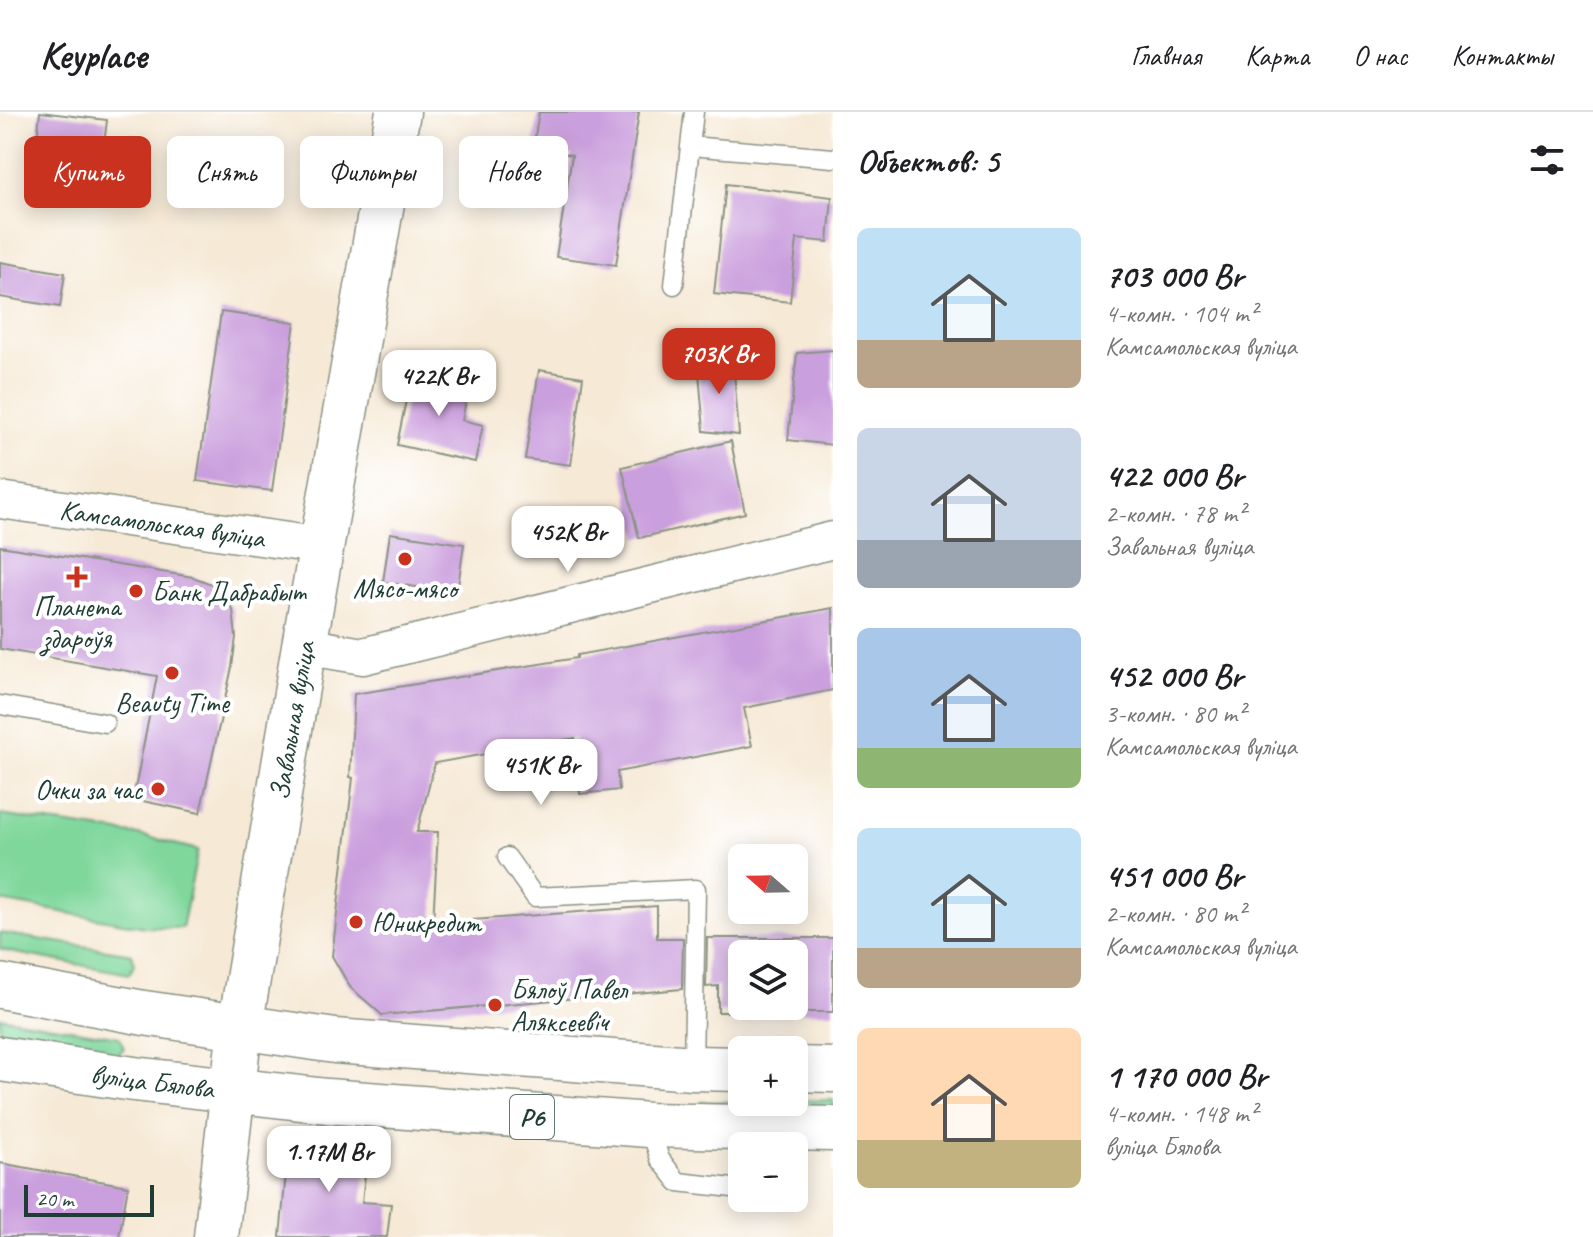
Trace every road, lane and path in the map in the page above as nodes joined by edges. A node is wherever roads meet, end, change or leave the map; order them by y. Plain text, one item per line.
1 (398, 112) edge
2 (694, 112) edge
3 (690, 146) junction
4 (833, 158) edge
5 (674, 285) dead end
6 (0, 500) edge
7 (833, 540) edge
8 (323, 546) junction
9 (304, 646) junction
10 (0, 705) edge
11 (105, 723) dead end
12 (507, 857) dead end
13 (0, 986) edge
14 (240, 1027) junction
15 (0, 1059) edge
16 (693, 1068) junction
17 (728, 1069) edge
18 (808, 1069) edge
19 (833, 1070) edge
20 (231, 1092) junction
21 (649, 1125) junction
22 (833, 1129) edge
23 (728, 1187) edge
24 (216, 1237) edge

1 - 8 main road, Завальная вуліца
2 - 3 lane
3 - 4 lane
3 - 5 lane
6 - 8 street, Камсамольская вуліца
7 - 9 street
8 - 9 main road, Завальная вуліца
9 - 14 main road, Завальная вуліца
10 - 11 lane
12 - 16 lane
13 - 14 main road, Р6
14 - 16 main road, Р6
14 - 20 main road, Завальная вуліца
15 - 20 main road, вуліца Бялова / Р6
16 - 17 main road, Р6
18 - 19 main road
20 - 21 main road, вуліца Бялова / Р6
20 - 24 main road, Завальная вуліца
21 - 22 main road, вуліца Бялова / Р6
21 - 23 lane

